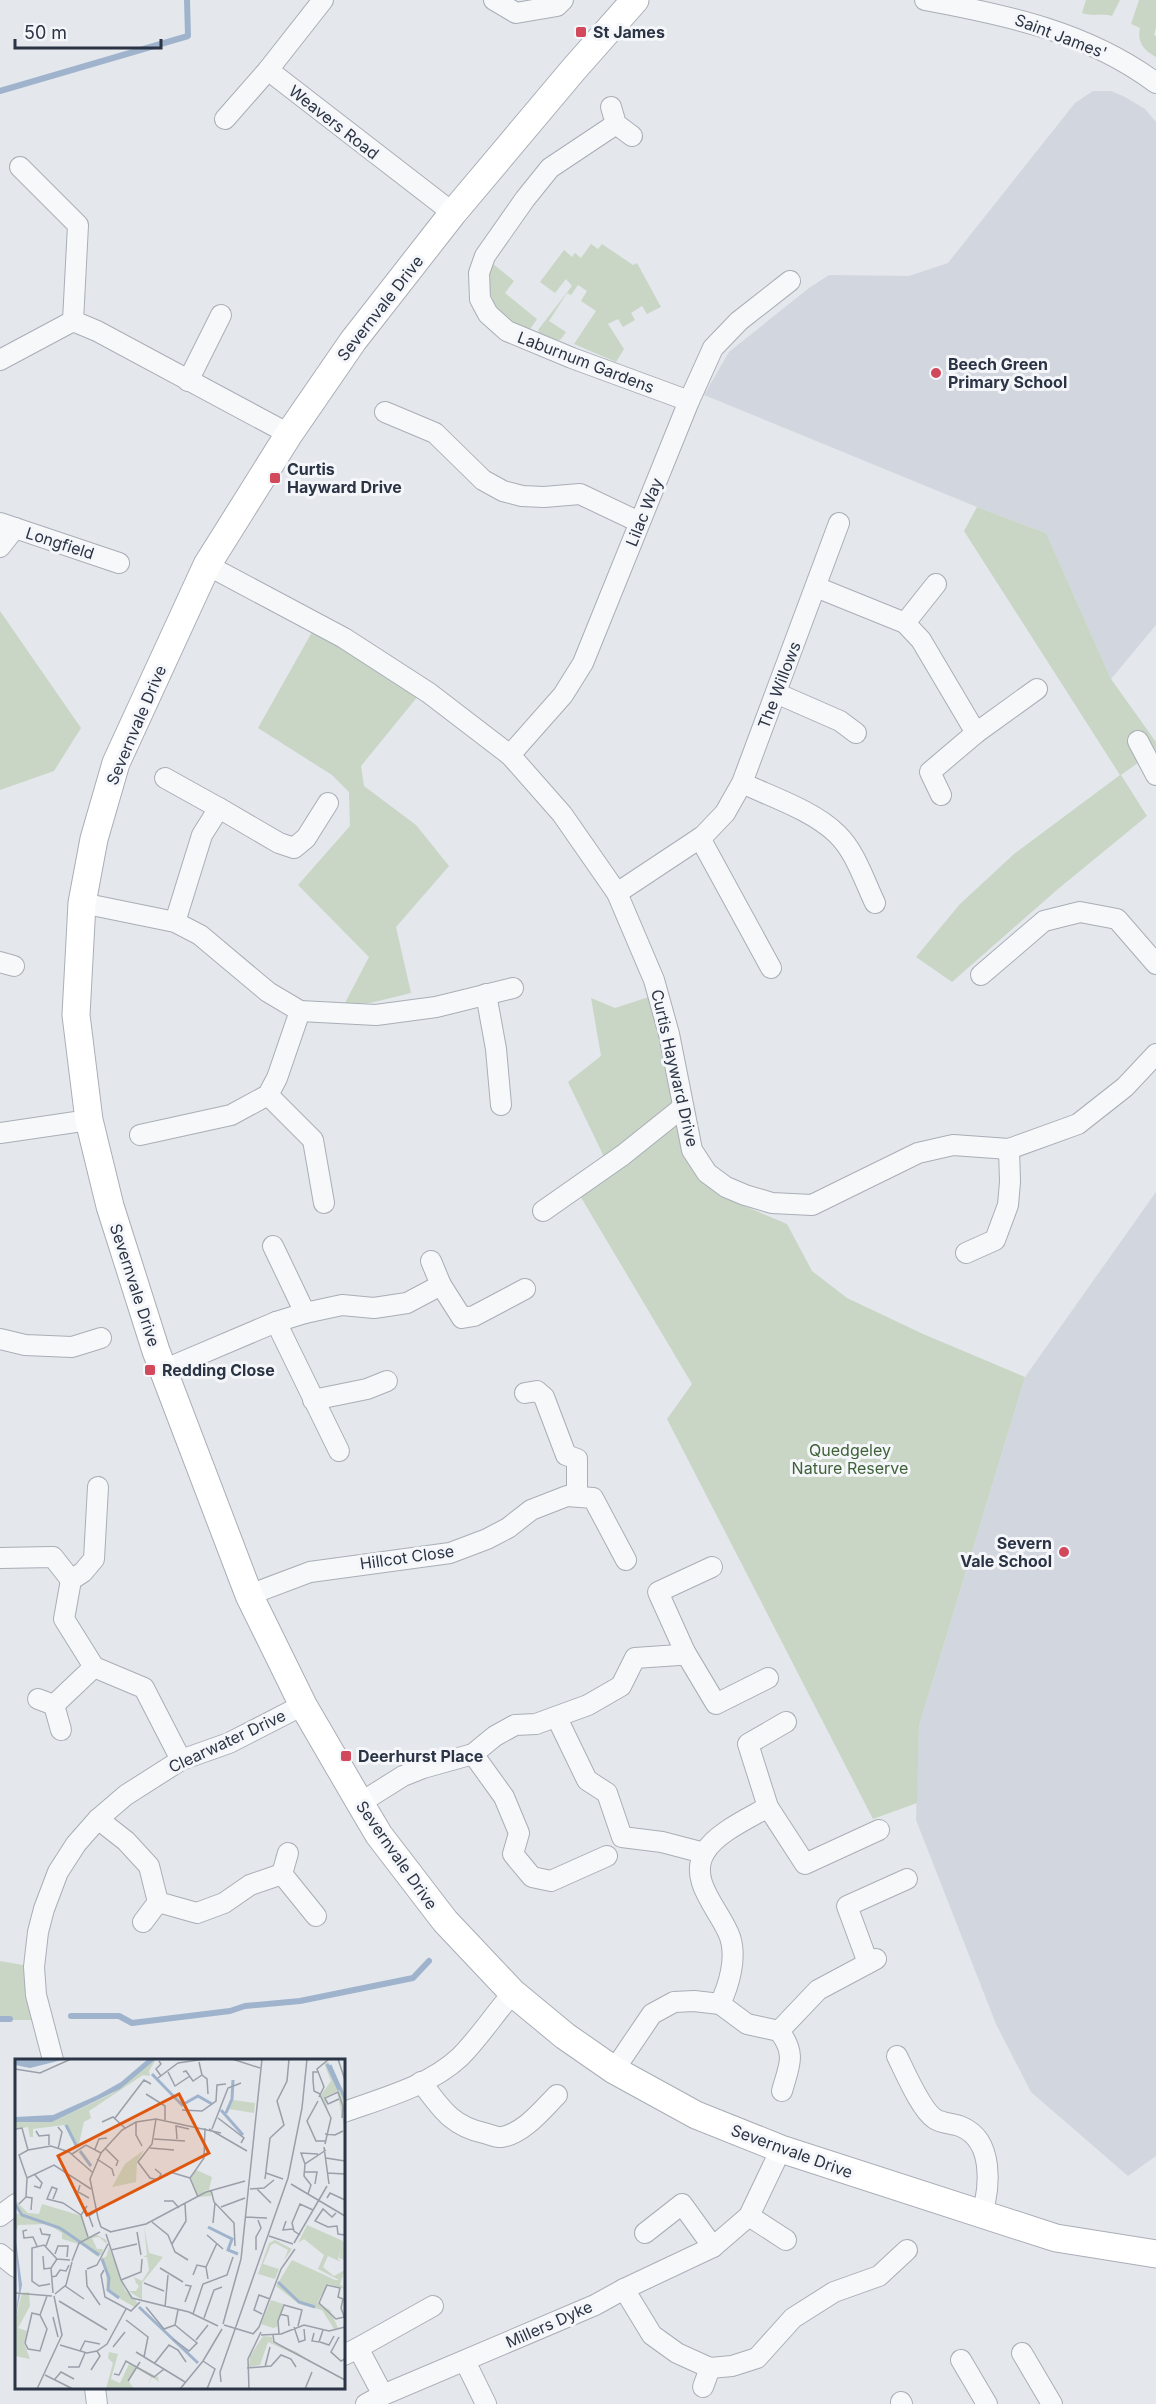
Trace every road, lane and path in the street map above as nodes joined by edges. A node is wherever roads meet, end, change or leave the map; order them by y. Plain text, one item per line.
1 (323, 0) edge
2 (494, 0) edge
3 (563, 0) edge
4 (622, 0) edge
5 (635, 0) edge
6 (925, 0) edge
7 (574, 69) junction
8 (268, 70) junction
9 (1156, 82) edge
10 (225, 119) dead end
11 (632, 136) dead end
12 (20, 167) dead end
13 (453, 213) junction
14 (790, 281) dead end
15 (221, 315) dead end
16 (73, 321) junction
17 (0, 360) edge
18 (188, 381) junction
19 (689, 401) junction
20 (385, 412) dead end
21 (289, 434) junction
22 (639, 522) junction
23 (839, 523) dead end
24 (8, 526) edge
25 (0, 547) edge
26 (119, 563) dead end
27 (207, 565) junction
28 (936, 584) dead end
29 (816, 586) junction
30 (905, 623) junction
31 (1037, 689) dead end
32 (776, 693) junction
33 (856, 733) dead end
34 (976, 733) junction
35 (1138, 741) dead end
36 (510, 755) junction
37 (1155, 769) edge
38 (165, 778) dead end
39 (742, 783) junction
40 (941, 795) dead end
41 (328, 803) dead end
42 (219, 808) junction
43 (700, 838) junction
44 (617, 893) junction
45 (82, 903) junction
46 (875, 903) dead end
47 (175, 922) junction
48 (1156, 964) edge
49 (771, 968) dead end
50 (981, 975) dead end
51 (513, 988) dead end
52 (486, 994) junction
53 (300, 1011) junction
54 (1156, 1054) edge
55 (268, 1095) junction
56 (501, 1105) dead end
57 (683, 1107) junction
58 (89, 1120) junction
59 (0, 1133) edge
60 (140, 1135) dead end
61 (1009, 1149) junction
62 (324, 1203) dead end
63 (543, 1211) dead end
64 (273, 1246) dead end
65 (966, 1253) dead end
66 (431, 1261) dead end
67 (441, 1285) junction
68 (525, 1289) dead end
69 (305, 1312) junction
70 (276, 1322) junction
71 (102, 1338) dead end
72 (0, 1339) edge
73 (163, 1370) junction
74 (387, 1381) dead end
75 (525, 1393) dead end
76 (313, 1400) junction
77 (339, 1451) dead end
78 (98, 1487) dead end
79 (585, 1497) junction
80 (0, 1558) edge
81 (626, 1560) dead end
82 (712, 1567) dead end
83 (70, 1580) junction
84 (249, 1595) junction
85 (682, 1653) junction
86 (94, 1667) junction
87 (768, 1678) dead end
88 (303, 1705) junction
89 (557, 1718) junction
90 (786, 1722) dead end
91 (61, 1730) dead end
92 (473, 1754) junction
93 (181, 1760) junction
94 (360, 1803) junction
95 (768, 1807) junction
96 (98, 1819) junction
97 (879, 1830) dead end
98 (288, 1853) dead end
99 (704, 1853) junction
100 (607, 1856) dead end
101 (282, 1874) junction
102 (907, 1879) dead end
103 (158, 1902) junction
104 (316, 1916) dead end
105 (143, 1922) dead end
106 (513, 1993) junction
107 (720, 2004) junction
108 (779, 2031) junction
109 (897, 2056) dead end
110 (52, 2059) edge
111 (614, 2070) junction
112 (422, 2082) junction
113 (782, 2091) dead end
114 (556, 2095) dead end
115 (345, 2112) edge
116 (781, 2150) junction
117 (15, 2205) edge
118 (982, 2214) junction
119 (0, 2216) edge
120 (748, 2216) junction
121 (645, 2233) dead end
122 (786, 2240) dead end
123 (713, 2247) junction
124 (907, 2250) dead end
125 (0, 2254) edge
126 (1156, 2254) edge
127 (15, 2266) edge
128 (624, 2289) junction
129 (433, 2306) dead end
130 (351, 2351) edge
131 (1022, 2353) dead end
132 (961, 2360) dead end
133 (465, 2361) junction
134 (710, 2368) junction
135 (704, 2387) dead end
136 (95, 2389) edge
137 (375, 2399) edge
138 (97, 2404) edge
139 (486, 2404) edge
140 (987, 2404) edge
141 (1052, 2404) edge

1 - 8 street
2 - 3 street
4 - 7 street, Severnvale Drive
5 - 7 street, Severnvale Drive
6 - 9 street, Saint James'
7 - 13 street, Severnvale Drive
8 - 10 street
8 - 13 street, Weavers Road
11 - 19 street, Laburnum Gardens
12 - 16 street
13 - 21 street, Severnvale Drive
14 - 19 street, Lilac Way
15 - 18 street
16 - 17 street
16 - 18 street
18 - 21 street
19 - 22 street, Lilac Way
20 - 22 street
21 - 27 street, Severnvale Drive
22 - 36 street, Lilac Way
23 - 29 street, The Willows
24 - 25 street
24 - 26 street, Longfield
27 - 36 street, Curtis Hayward Drive
27 - 45 street, Severnvale Drive
28 - 30 street
29 - 30 street
29 - 32 street, The Willows
30 - 34 street
31 - 34 street
32 - 33 street
32 - 39 street, The Willows
34 - 40 street
35 - 37 street
36 - 44 street, Curtis Hayward Drive
38 - 42 street
39 - 43 street, The Willows
39 - 46 street
41 - 42 street
42 - 47 street
43 - 44 street, The Willows
43 - 49 street
44 - 57 street, Curtis Hayward Drive
45 - 47 street
45 - 58 street, Severnvale Drive
47 - 53 street
48 - 50 street
51 - 52 street
52 - 53 street
52 - 56 street
53 - 55 street
54 - 61 street, Curtis Hayward Drive
55 - 60 street
55 - 62 street
57 - 61 street, Curtis Hayward Drive
57 - 63 street
58 - 59 street
58 - 73 street, Severnvale Drive
61 - 65 street
64 - 69 street
66 - 67 street
67 - 68 street
67 - 69 street
69 - 70 street
70 - 73 street
70 - 76 street
71 - 72 street
73 - 84 street, Severnvale Drive
74 - 76 street
75 - 79 street
76 - 77 street
78 - 83 street
79 - 81 street
79 - 84 street, Hillcot Close
80 - 83 street
82 - 85 street
83 - 86 street
84 - 88 street, Severnvale Drive
85 - 87 street
85 - 89 street
86 - 91 street
86 - 93 street
88 - 93 street, Clearwater Drive
88 - 94 street, Severnvale Drive
89 - 92 street
89 - 99 street
90 - 95 street
92 - 94 street
92 - 100 street
93 - 96 street, Clearwater Drive
94 - 106 street, Severnvale Drive
95 - 97 street
95 - 99 street
96 - 103 street
96 - 110 street, Clearwater Drive
98 - 101 street
99 - 107 street
101 - 103 street
101 - 104 street
102 - 108 street
103 - 105 street
106 - 111 street, Severnvale Drive
106 - 112 street
107 - 108 street
107 - 111 street
108 - 113 street
109 - 118 street
111 - 116 street, Severnvale Drive
112 - 114 street
112 - 115 street
116 - 118 street, Severnvale Drive
116 - 120 street, Millers Dyke
117 - 119 street
118 - 126 street, Severnvale Drive
120 - 122 street
120 - 123 street, Millers Dyke
121 - 123 street
123 - 128 street, Millers Dyke
124 - 134 street
125 - 127 street
128 - 133 street, Millers Dyke
128 - 134 street
129 - 130 street, Millers Dyke
130 - 137 street, Millers Dyke
131 - 141 street
132 - 140 street
133 - 137 street, Millers Dyke
133 - 139 street
134 - 135 street
136 - 138 street

